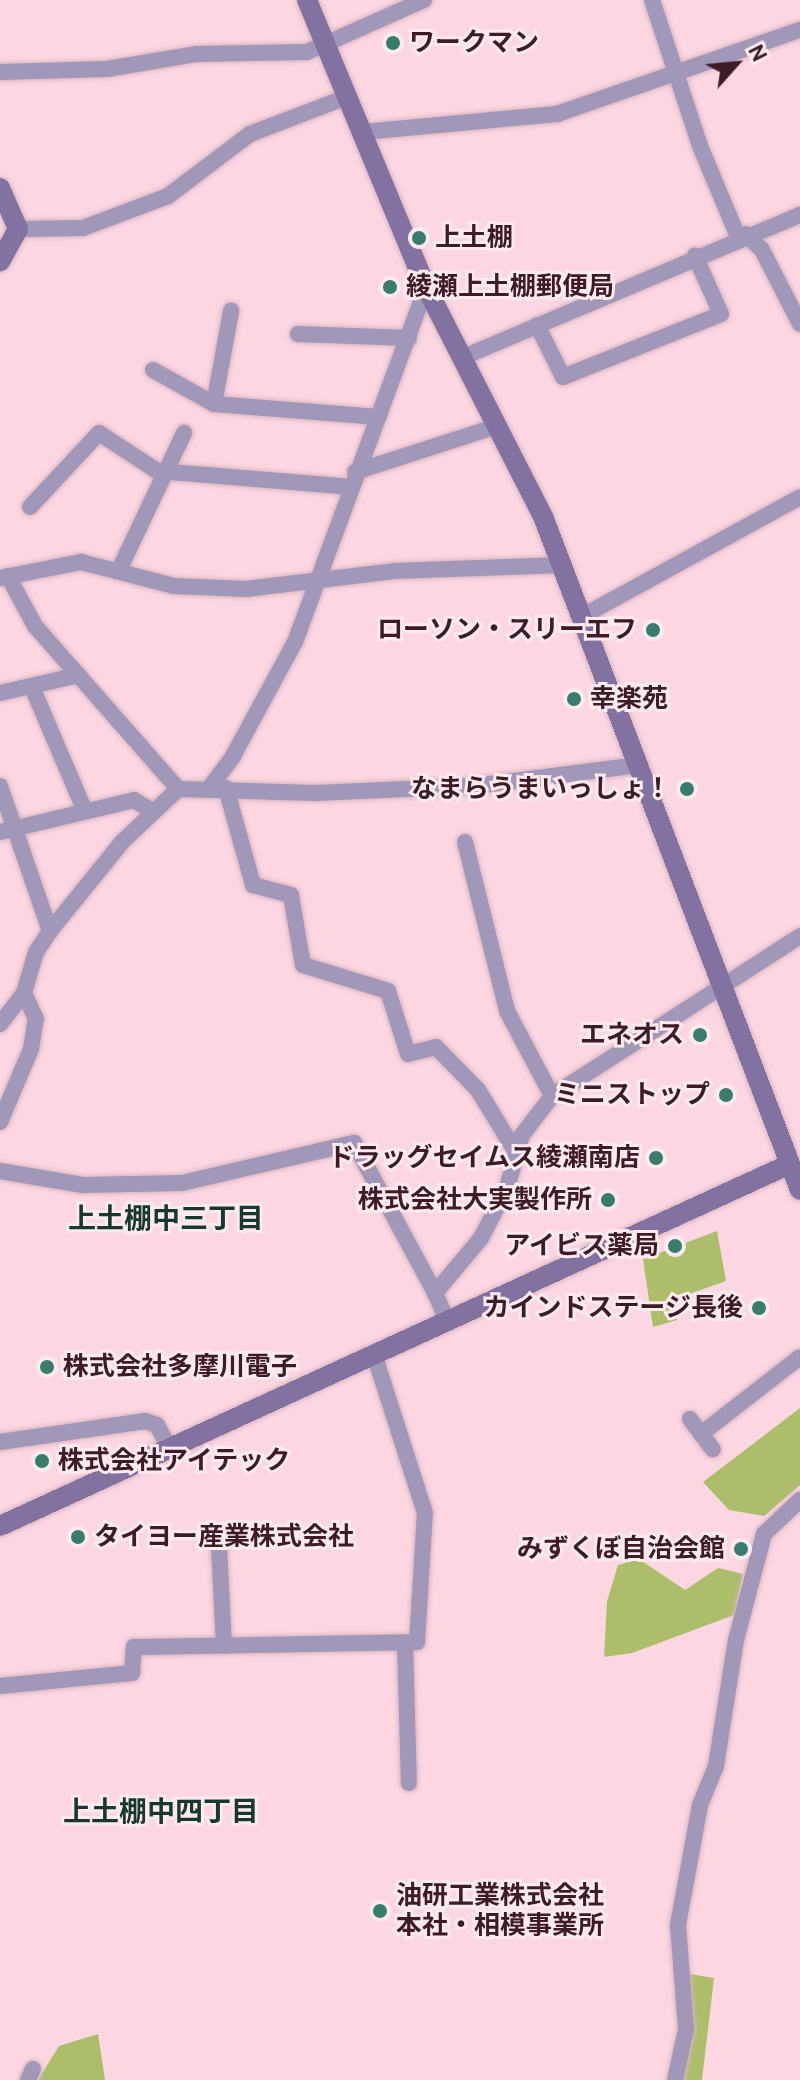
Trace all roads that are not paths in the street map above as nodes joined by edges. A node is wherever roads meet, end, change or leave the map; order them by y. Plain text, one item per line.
1 (307, 0) edge
2 (424, 0) edge
3 (652, 0) edge
4 (800, 30) edge
5 (327, 46) junction
6 (0, 72) edge
7 (676, 77) junction
8 (347, 97) junction
9 (363, 132) junction
10 (0, 188) edge
11 (800, 215) edge
12 (18, 229) junction
13 (742, 236) junction
14 (695, 256) junction
15 (0, 261) edge
16 (426, 287) junction
17 (796, 302) edge
18 (231, 311) dead end
19 (800, 324) edge
20 (537, 325) junction
21 (298, 334) dead end
22 (409, 338) junction
23 (461, 358) junction
24 (153, 370) dead end
25 (214, 404) junction
26 (378, 417) junction
27 (497, 426) junction
28 (184, 433) dead end
29 (164, 472) junction
30 (353, 479) junction
31 (800, 497) edge
32 (30, 507) dead end
33 (563, 565) junction
34 (119, 570) junction
35 (4, 577) edge
36 (318, 579) junction
37 (583, 616) junction
38 (79, 675) junction
39 (32, 687) junction
40 (0, 693) edge
41 (639, 765) junction
42 (0, 786) edge
43 (218, 787) junction
44 (178, 789) junction
45 (85, 811) junction
46 (152, 811) junction
47 (17, 826) junction
48 (0, 832) edge
49 (465, 842) dead end
50 (50, 931) junction
51 (800, 936) edge
52 (722, 983) junction
53 (24, 993) junction
54 (0, 1024) edge
55 (552, 1096) junction
56 (0, 1122) edge
57 (517, 1154) junction
58 (0, 1171) edge
59 (797, 1179) edge
60 (435, 1293) junction
61 (446, 1318) junction
62 (374, 1354) junction
63 (800, 1357) edge
64 (690, 1419) dead end
65 (701, 1434) junction
66 (0, 1442) edge
67 (169, 1448) junction
68 (713, 1449) dead end
69 (800, 1500) edge
70 (0, 1526) edge
71 (219, 1547) dead end
72 (405, 1643) junction
73 (224, 1646) junction
74 (0, 1686) edge
75 (409, 1783) dead end
76 (675, 2080) edge

1 - 5 street
2 - 5 street
3 - 7 street
4 - 7 street
5 - 6 street
5 - 8 street
7 - 9 street
7 - 13 street
8 - 9 street
8 - 12 street
9 - 16 street
10 - 12 street
11 - 13 street
12 - 15 street
13 - 14 street
13 - 17 street
14 - 20 street
14 - 20 street
16 - 22 street
16 - 23 street
17 - 19 street
18 - 25 street
20 - 23 street
21 - 22 street
22 - 26 street
23 - 27 street
24 - 25 street
25 - 26 street
26 - 30 street
27 - 30 street
27 - 33 street
28 - 29 street
29 - 30 street
29 - 32 street
29 - 34 street
30 - 36 street
31 - 37 street
33 - 36 street
33 - 37 street
34 - 35 street
34 - 36 street
35 - 38 street
36 - 43 street
37 - 41 street
38 - 39 street
38 - 44 street
39 - 40 street
39 - 45 street
41 - 43 street
41 - 52 street
42 - 47 street
43 - 44 street
43 - 57 street
44 - 46 street
45 - 46 street
45 - 47 street
46 - 50 street
47 - 48 street
47 - 50 street
49 - 55 street
50 - 53 street
51 - 52 street
52 - 55 street
52 - 59 street
53 - 54 street
53 - 56 street
55 - 57 street
57 - 60 street
58 - 60 street
59 - 61 street
60 - 61 street
61 - 62 street
62 - 67 street
62 - 72 street
63 - 65 street
64 - 65 street
65 - 68 street
66 - 67 street
67 - 70 street
69 - 76 street
71 - 73 street
72 - 73 street
72 - 75 street
73 - 74 street

